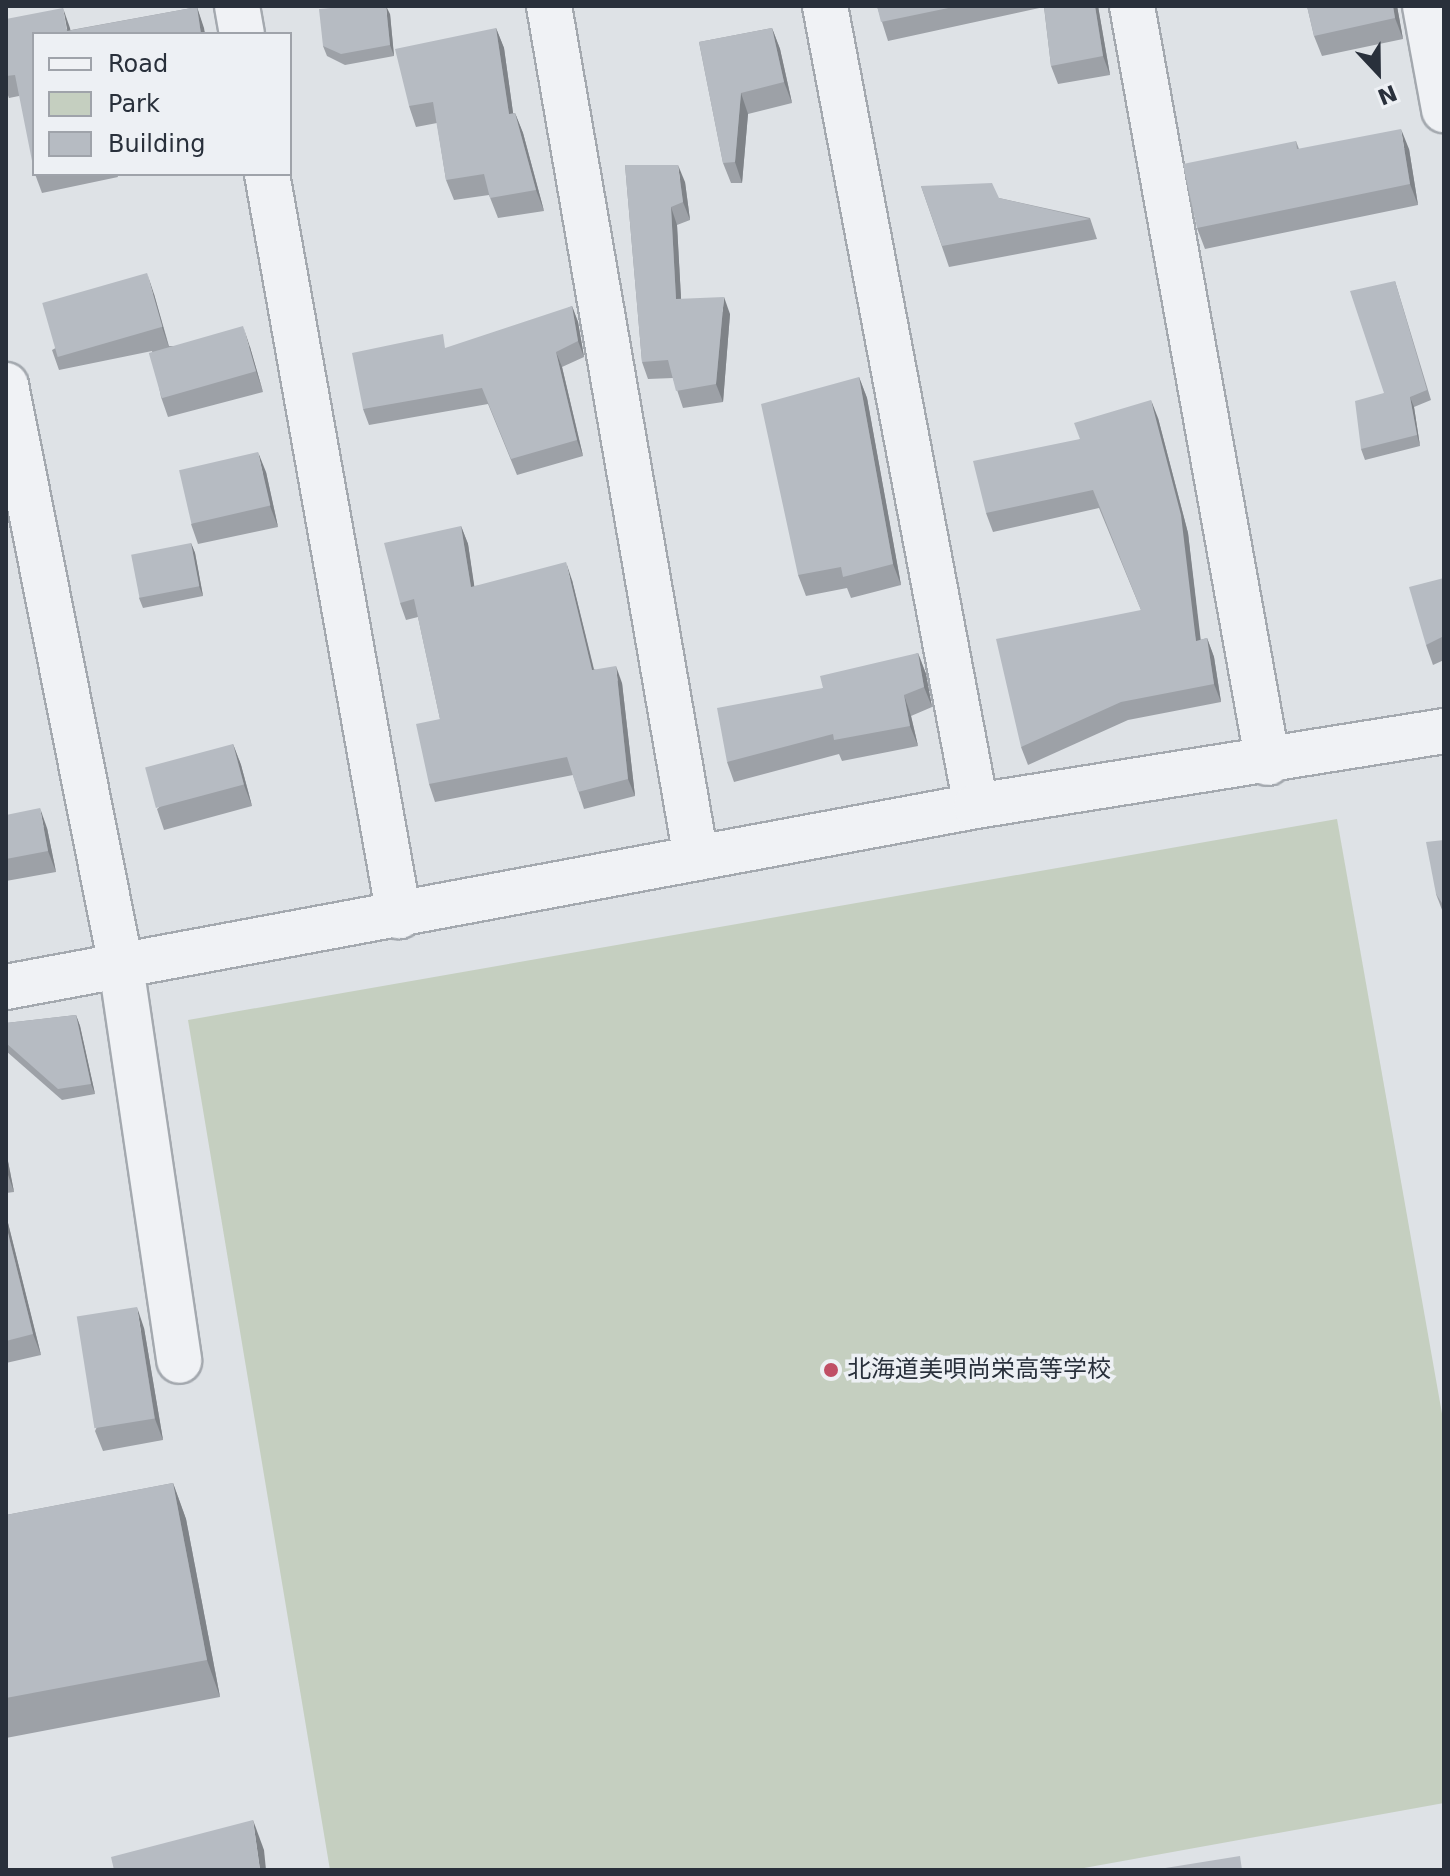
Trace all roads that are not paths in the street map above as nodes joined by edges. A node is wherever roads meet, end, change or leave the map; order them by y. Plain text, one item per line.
1 (237, 6) edge
2 (549, 6) edge
3 (825, 6) edge
4 (1132, 6) edge
5 (1425, 6) edge
6 (242, 32) edge
7 (1444, 110) edge
8 (267, 176) edge
9 (6, 385) edge
10 (1444, 731) edge
11 (1268, 763) junction
12 (976, 806) junction
13 (696, 858) junction
14 (399, 916) junction
15 (121, 966) junction
16 (6, 987) edge
17 (179, 1361) dead end

1 - 6 street
2 - 13 street
3 - 12 street
4 - 11 street
5 - 7 street
8 - 14 street
9 - 15 street
10 - 11 street
11 - 12 street
12 - 13 street
13 - 14 street
14 - 15 street
15 - 16 street
15 - 17 street

